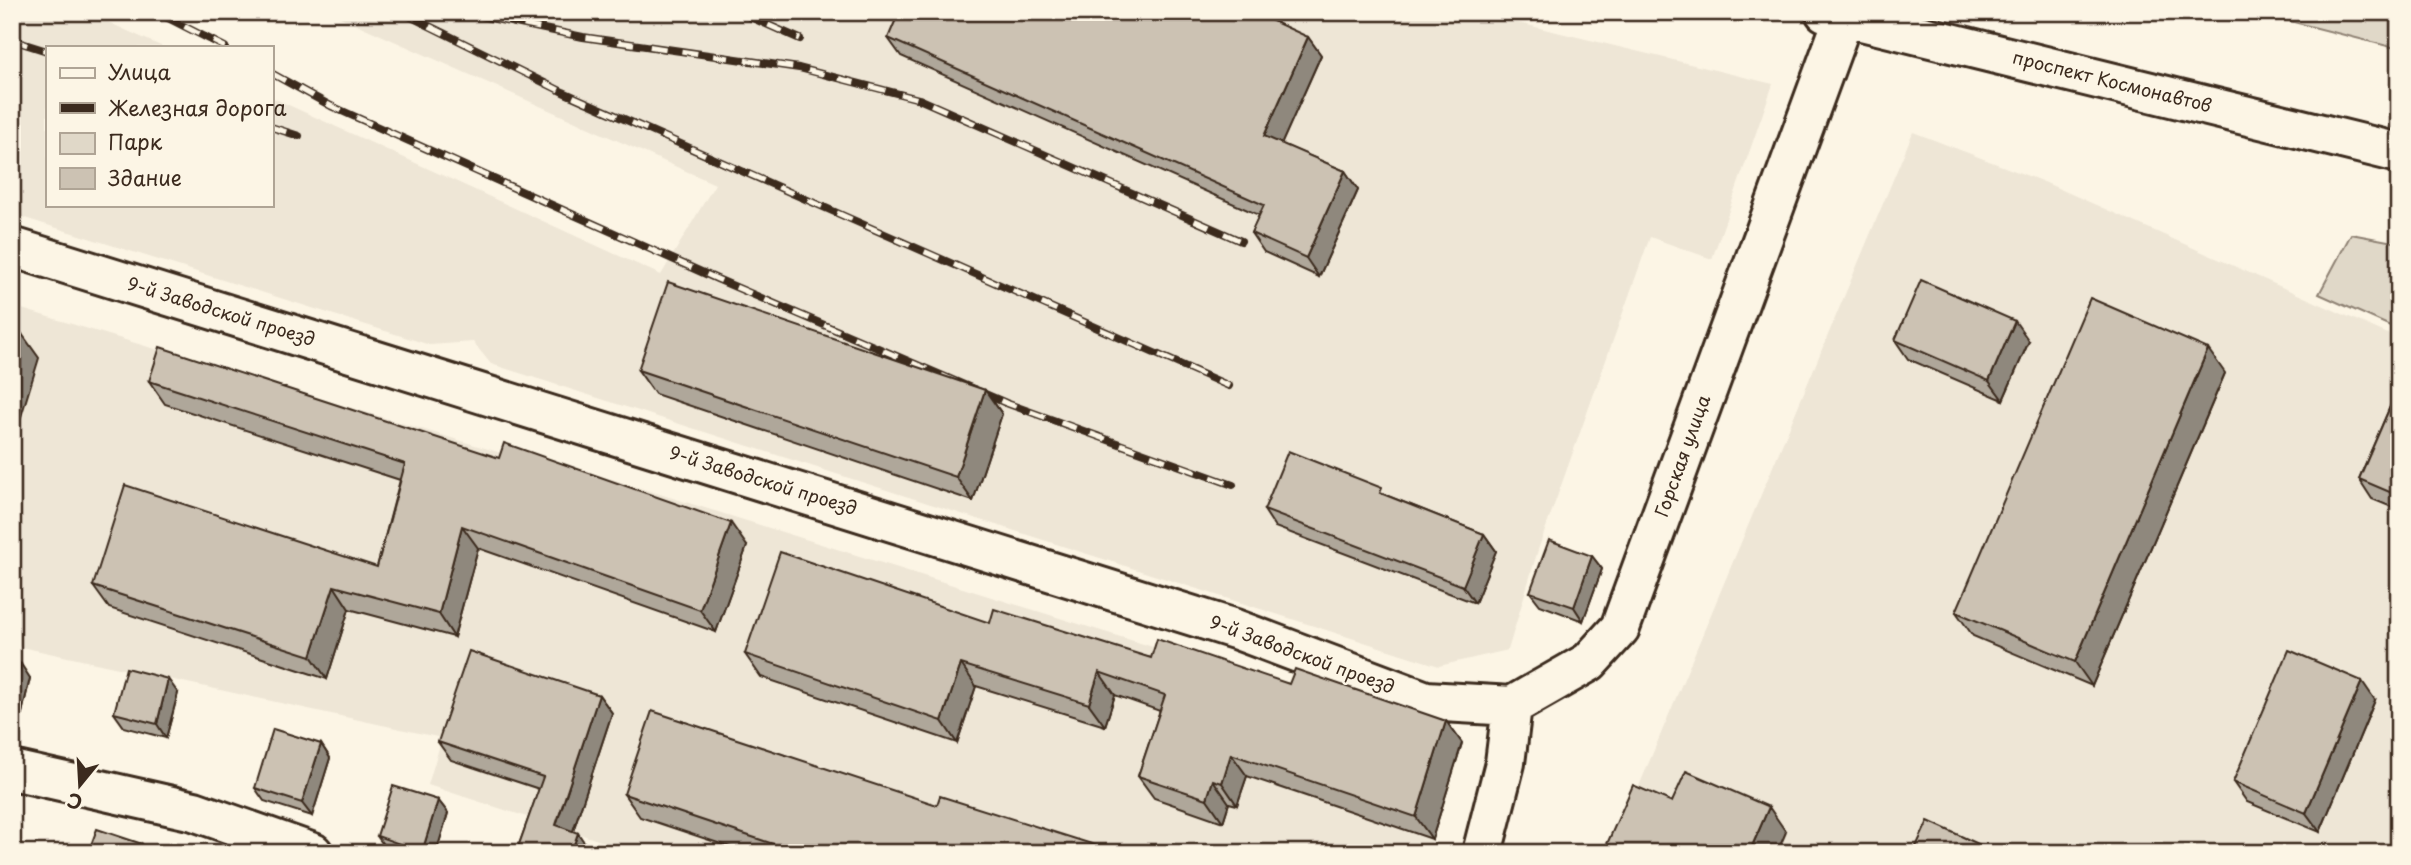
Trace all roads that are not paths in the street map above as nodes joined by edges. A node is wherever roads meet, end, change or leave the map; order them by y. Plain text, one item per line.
1 (1835, 14) edge
2 (2399, 153) edge
3 (12, 247) edge
4 (1513, 706) junction
5 (12, 770) edge
6 (313, 853) edge
7 (1482, 853) edge

1 - 2 street, проспект Космонавтов
1 - 4 street, Горская улица
3 - 4 street, 9-й Заводской проезд
4 - 7 street
5 - 6 street

